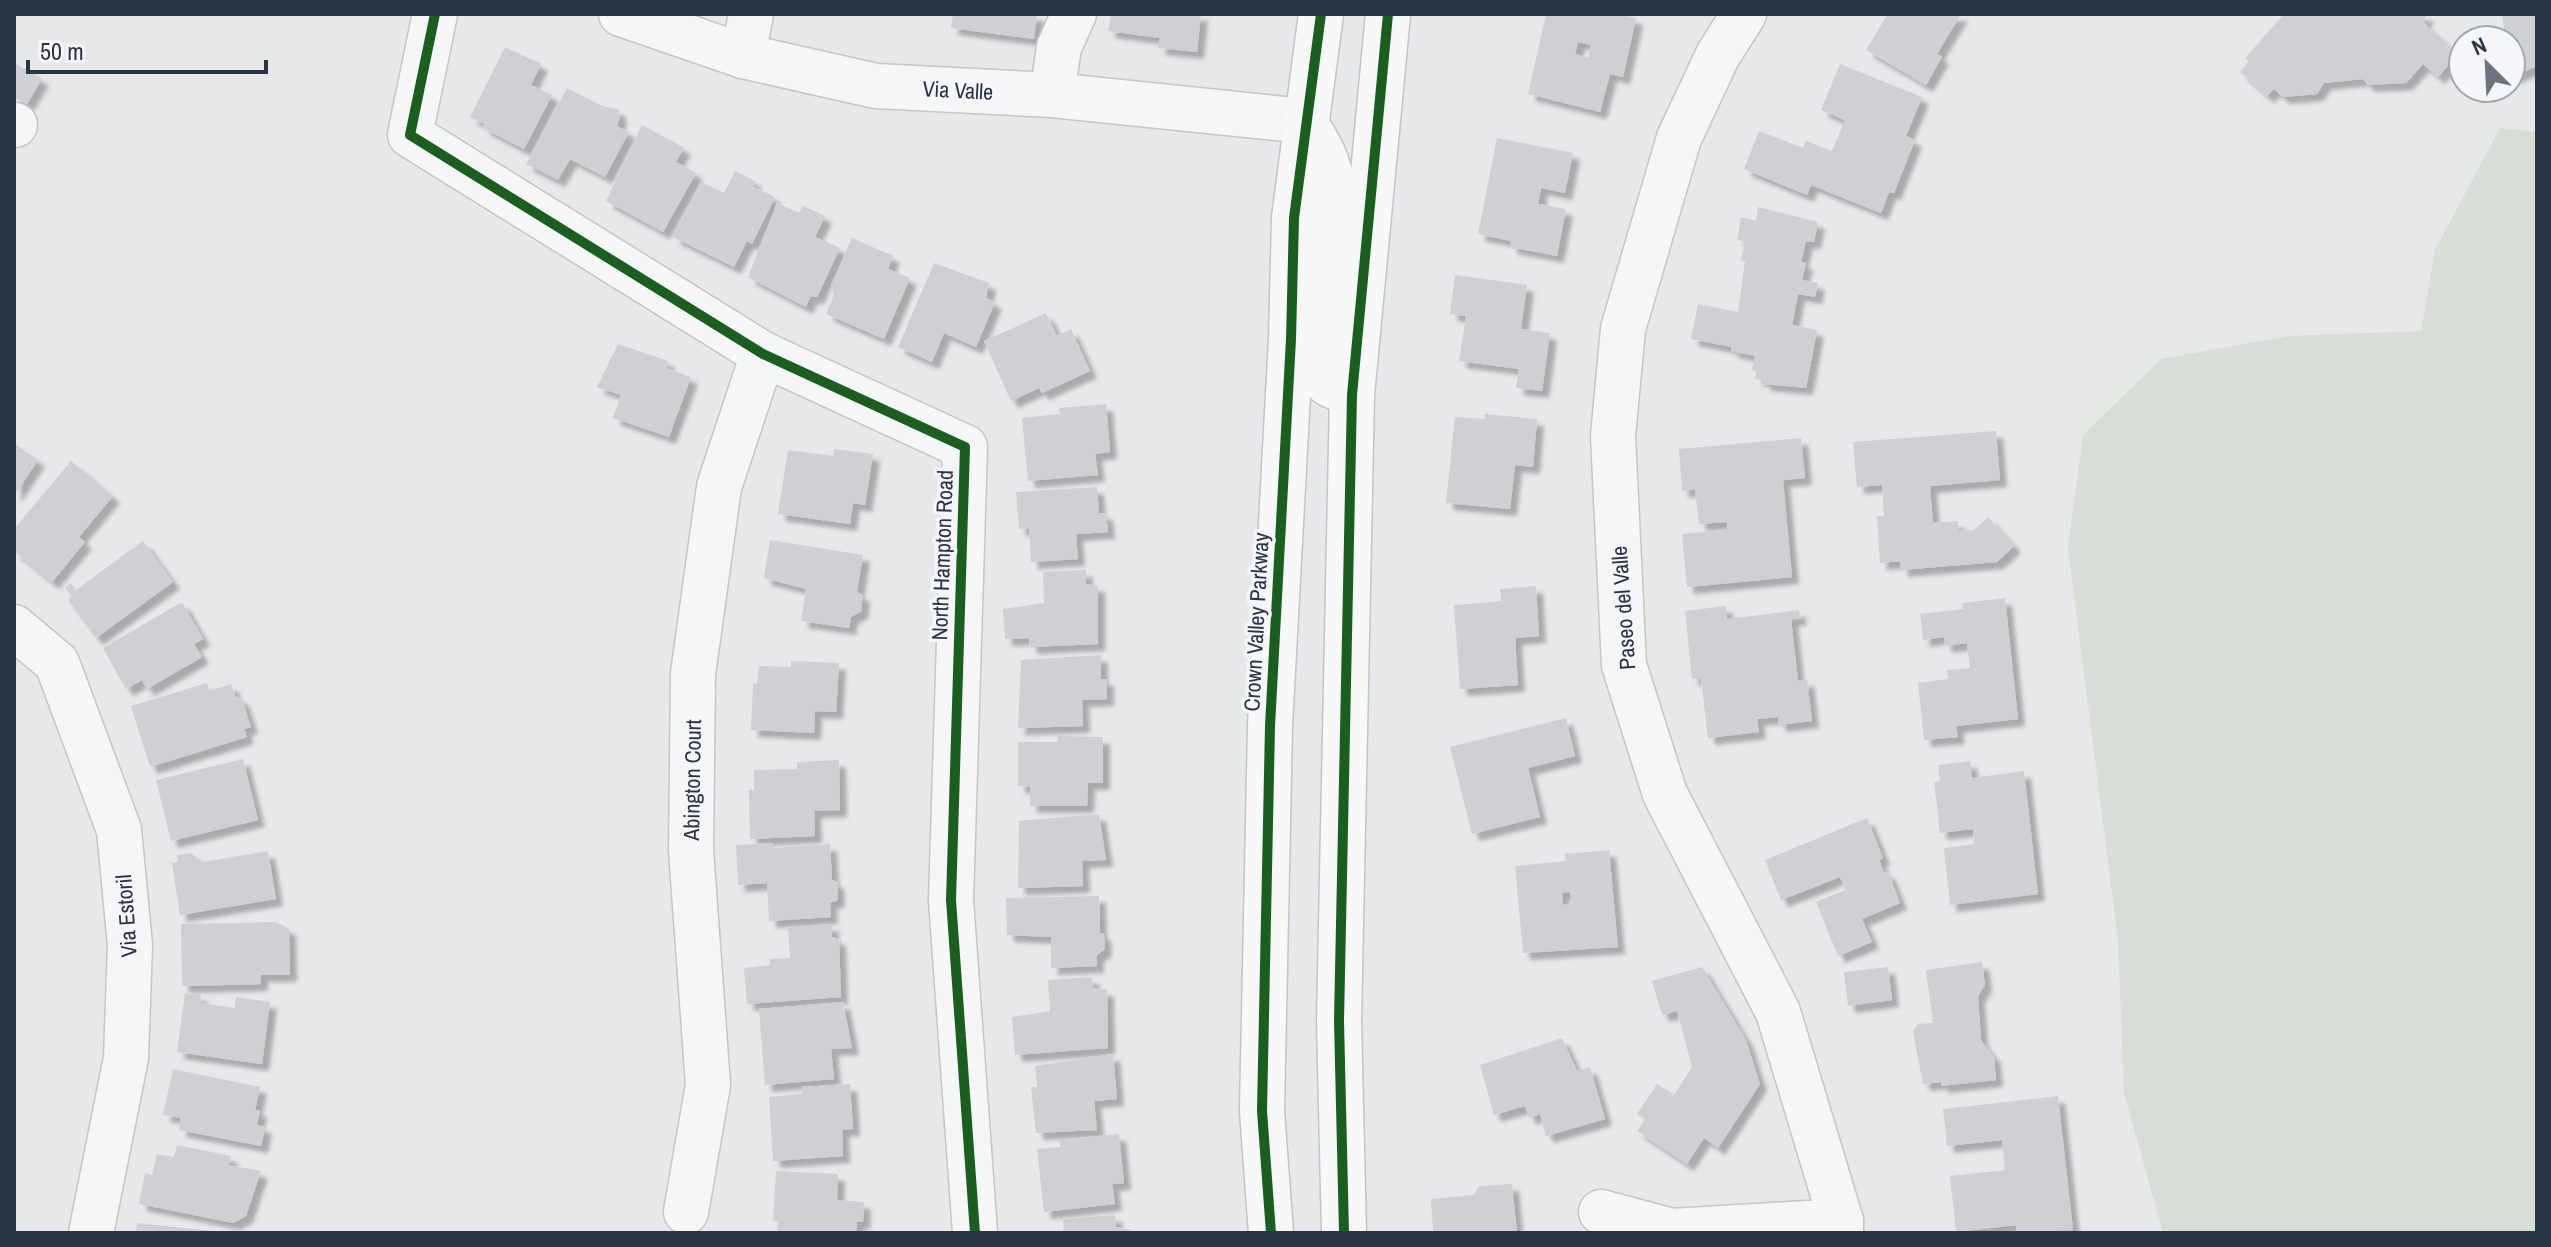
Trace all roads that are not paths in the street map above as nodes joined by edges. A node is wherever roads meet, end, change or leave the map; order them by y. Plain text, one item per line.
1 (435, 14) edge
2 (621, 14) edge
3 (1074, 14) edge
4 (1321, 14) edge
5 (1352, 14) edge
6 (1388, 14) edge
7 (1744, 14) edge
8 (747, 35) edge
9 (1052, 95) junction
10 (1304, 121) junction
11 (763, 354) junction
12 (1352, 395) junction
13 (14, 627) edge
14 (686, 1212) dead end
15 (1601, 1212) dead end
16 (1841, 1227) edge
17 (91, 1233) edge
18 (975, 1233) edge
19 (1271, 1233) edge
20 (1344, 1233) edge

1 - 11 street, North Hampton Road
2 - 8 street, Via Valle
3 - 9 street
4 - 10 main road, Crown Valley Parkway
5 - 10 main road
6 - 12 main road
7 - 16 street, Paseo del Valle
8 - 9 street, Via Valle
9 - 10 street, Via Valle
10 - 12 main road
10 - 19 main road, Crown Valley Parkway
11 - 14 street, Abington Court
11 - 18 street, North Hampton Road
12 - 20 main road
13 - 17 street, Via Estoril
15 - 16 street

